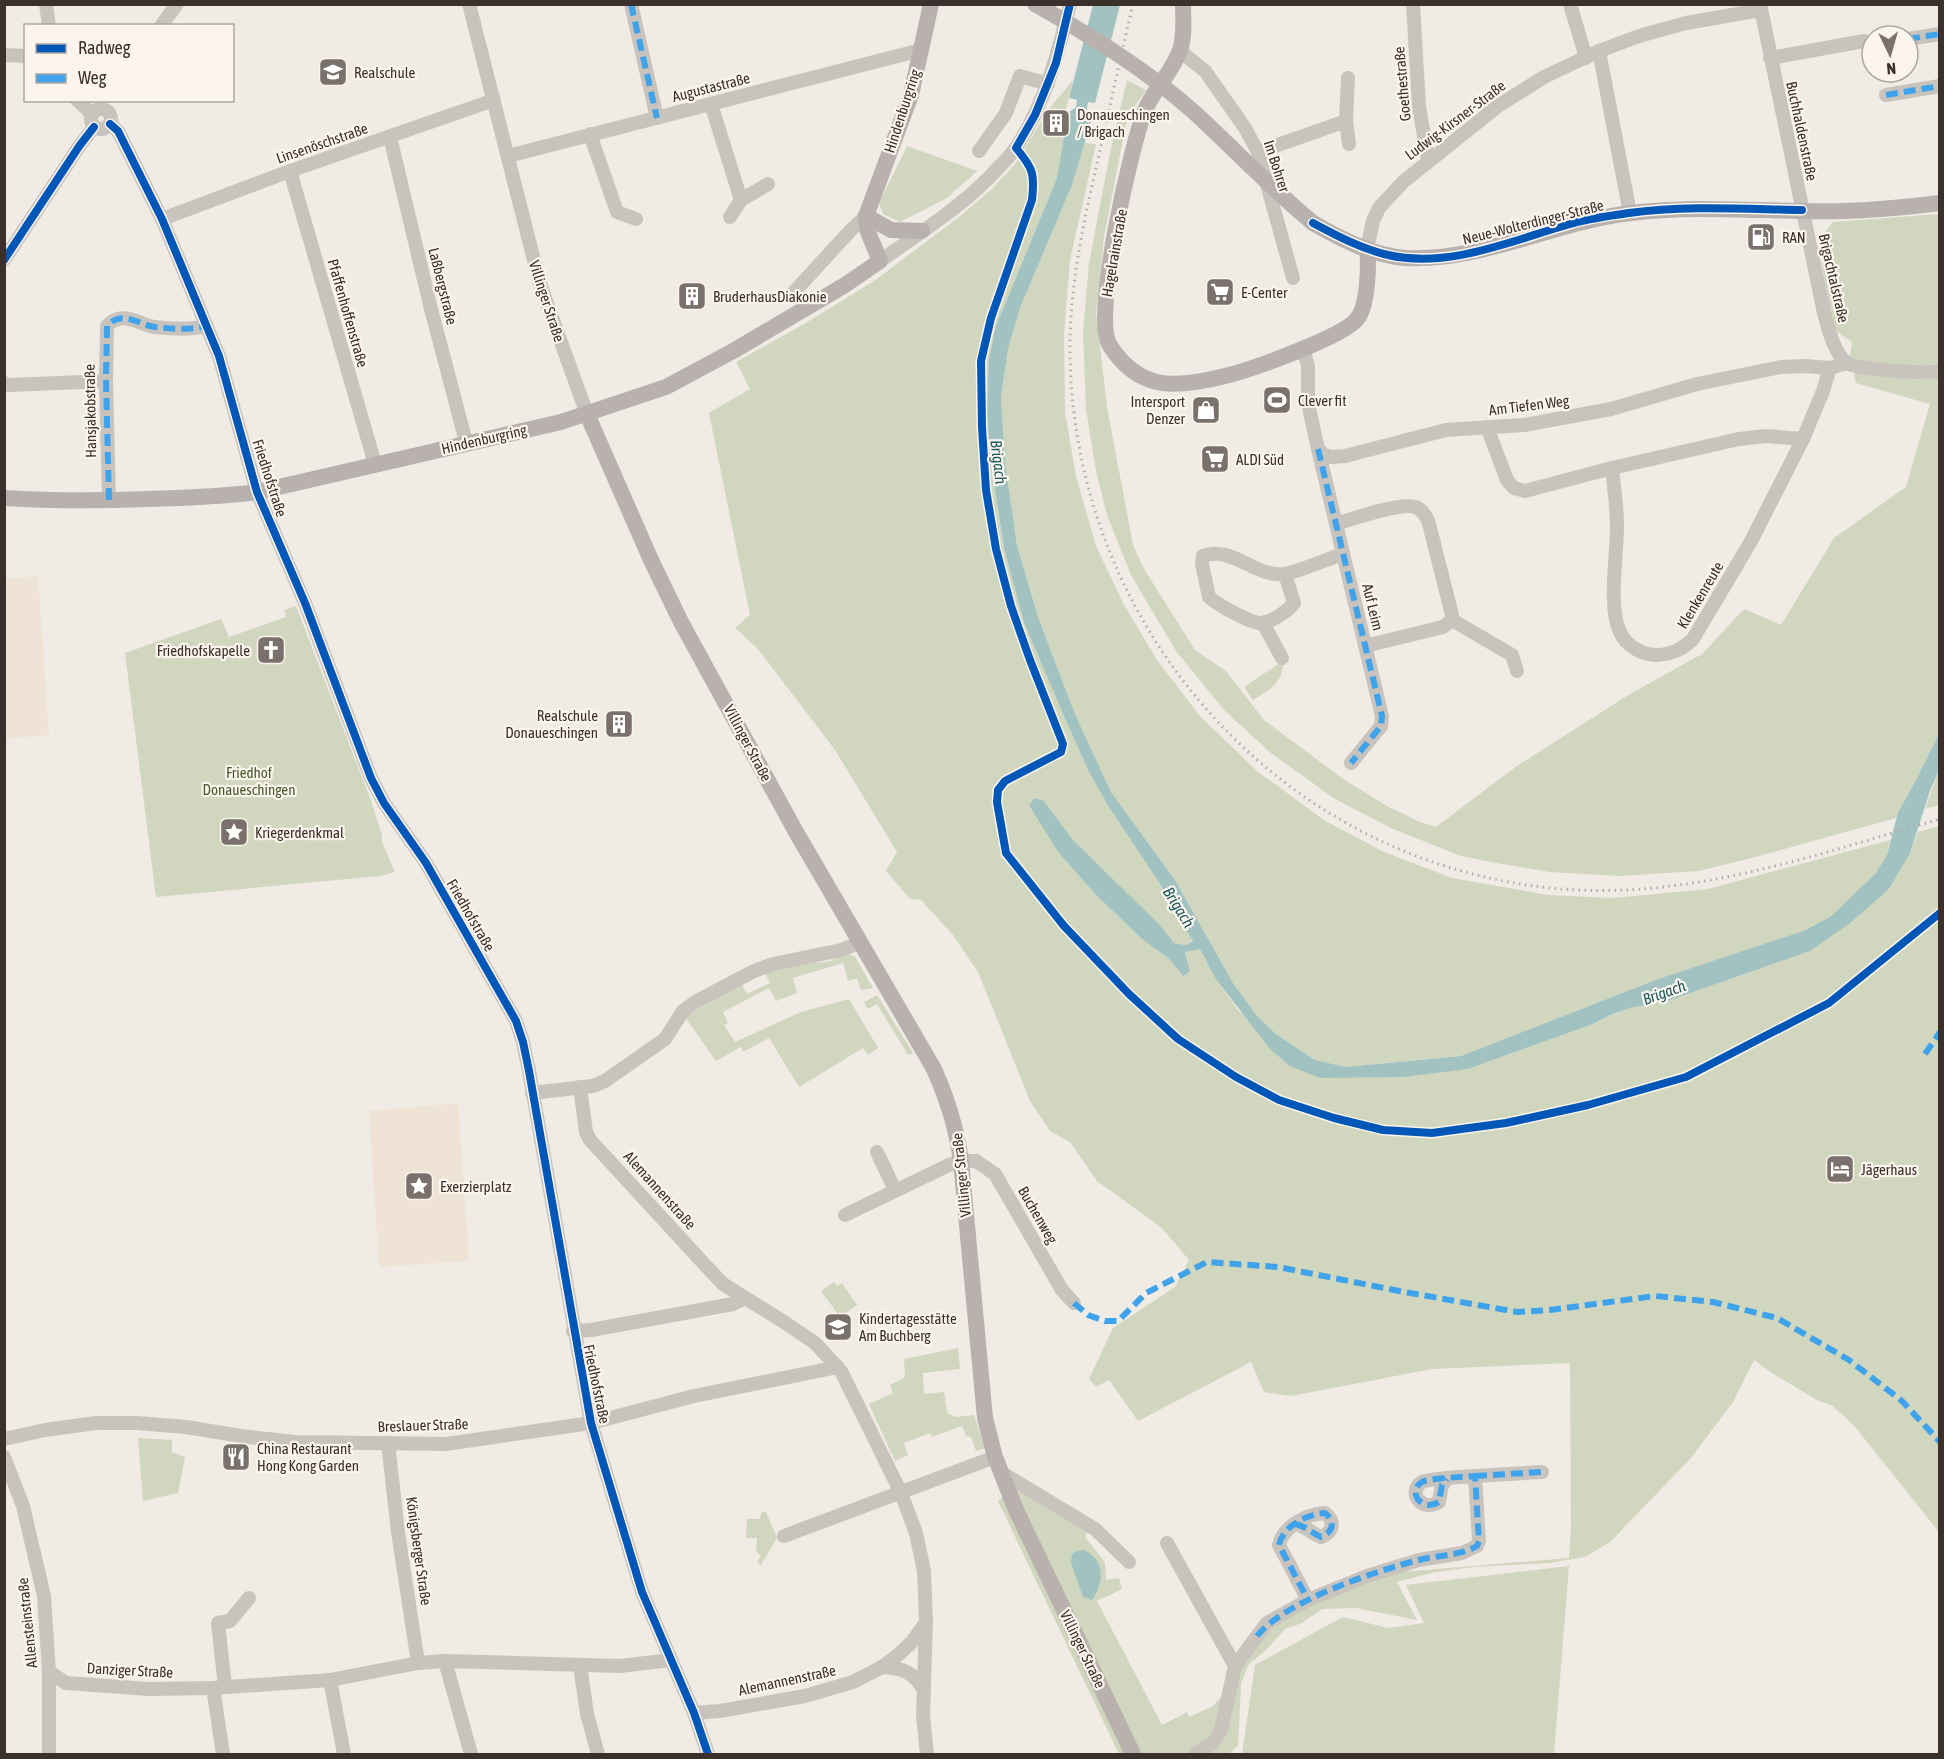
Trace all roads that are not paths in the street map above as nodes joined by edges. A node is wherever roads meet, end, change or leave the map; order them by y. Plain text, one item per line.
1 (46, 4) edge
2 (469, 4) edge
3 (631, 4) edge
4 (931, 4) edge
5 (1035, 4) edge
6 (1070, 4) edge
7 (1183, 4) edge
8 (1413, 4) edge
9 (1570, 4) edge
10 (177, 5) edge
11 (1760, 7) edge
12 (50, 24) edge
13 (162, 24) edge
14 (1940, 34) edge
15 (1920, 37) edge
16 (1860, 42) edge
17 (921, 50) junction
18 (1180, 51) junction
19 (1599, 51) junction
20 (4, 55) edge
21 (24, 56) edge
22 (1586, 58) junction
23 (1770, 58) junction
24 (1348, 78) dead end
25 (1047, 84) junction
26 (1940, 86) edge
27 (1886, 95) dead end
28 (494, 100) junction
29 (81, 102) edge
30 (711, 104) junction
31 (101, 113) edge
32 (657, 118) junction
33 (1346, 121) junction
34 (590, 134) junction
35 (390, 137) junction
36 (1349, 144) dead end
37 (979, 151) dead end
38 (1258, 152) junction
39 (508, 156) junction
40 (1428, 160) junction
41 (290, 171) junction
42 (768, 184) dead end
43 (741, 200) junction
44 (1940, 203) edge
45 (1802, 210) junction
46 (1630, 213) junction
47 (866, 216) junction
48 (730, 217) dead end
49 (162, 219) junction
50 (636, 219) dead end
51 (922, 231) junction
52 (1366, 249) junction
53 (4, 260) edge
54 (880, 261) junction
55 (1293, 278) dead end
56 (794, 292) dead end
57 (207, 326) junction
58 (1303, 348) junction
59 (1847, 363) junction
60 (1830, 368) junction
61 (1940, 371) edge
62 (106, 381) junction
63 (4, 383) edge
64 (587, 414) junction
65 (1487, 427) junction
66 (1803, 439) junction
67 (466, 442) junction
68 (1318, 449) junction
69 (375, 464) junction
70 (1612, 468) junction
71 (257, 492) junction
72 (4, 498) edge
73 (109, 500) junction
74 (1336, 524) junction
75 (1343, 554) junction
76 (1285, 574) junction
77 (1452, 620) junction
78 (1263, 623) junction
79 (1365, 646) junction
80 (1282, 658) dead end
81 (1517, 671) dead end
82 (1351, 763) dead end
83 (859, 943) junction
84 (580, 1087) junction
85 (532, 1093) junction
86 (878, 1152) dead end
87 (961, 1161) junction
88 (895, 1190) junction
89 (845, 1215) dead end
90 (745, 1298) junction
91 (1074, 1303) dead end
92 (573, 1331) junction
93 (838, 1367) junction
94 (591, 1423) junction
95 (4, 1439) edge
96 (388, 1443) junction
97 (4, 1457) edge
98 (995, 1457) junction
99 (1542, 1472) dead end
100 (1475, 1476) junction
101 (1002, 1477) junction
102 (1447, 1479) dead end
103 (901, 1493) junction
104 (1295, 1524) dead end
105 (784, 1536) dead end
106 (1167, 1543) dead end
107 (1129, 1562) dead end
108 (249, 1598) dead end
109 (1308, 1600) junction
110 (926, 1622) junction
111 (671, 1660) junction
112 (445, 1661) junction
113 (418, 1663) junction
114 (580, 1665) junction
115 (1235, 1666) junction
116 (882, 1667) junction
117 (49, 1672) junction
118 (330, 1680) junction
119 (219, 1688) junction
120 (924, 1689) junction
121 (694, 1713) junction
122 (50, 1755) edge
123 (223, 1755) edge
124 (344, 1755) edge
125 (471, 1755) edge
126 (598, 1755) edge
127 (708, 1755) edge
128 (927, 1755) edge
129 (1133, 1755) edge
130 (1195, 1755) edge

1 - 12 street
2 - 28 street, Villinger Straße
3 - 32 street
4 - 17 main road, Hindenburgring
5 - 52 main road, Neue-Wolterdinger-Straße, bridge
6 - 25 street
7 - 18 main road, Hagelrainstraße
8 - 40 street, Goethestraße
9 - 22 street
10 - 13 street
11 - 19 street, Ludwig-Kirsner-Straße
11 - 23 street, Buchhaldenstraße
14 - 15 street
16 - 23 street
17 - 30 street, Augustastraße
17 - 47 main road, Hindenburgring
18 - 38 street, Im Bohrer
18 - 58 main road, Hagelrainstraße
19 - 22 street, Ludwig-Kirsner-Straße
19 - 46 street
20 - 21 street
22 - 40 street, Ludwig-Kirsner-Straße
23 - 45 street, Buchhaldenstraße
24 - 33 street
25 - 37 street
25 - 51 street
26 - 27 street
28 - 35 street, Linsenöschstraße
28 - 39 street, Villinger Straße
29 - 31 street
30 - 32 street, Augustastraße
30 - 43 street
31 - 49 street, Friedhofstraße
31 - 53 street
32 - 34 street, Augustastraße
33 - 36 street
33 - 38 street
34 - 39 street, Augustastraße
34 - 50 street
35 - 41 street, Linsenöschstraße
35 - 67 street, Laßbergstraße
38 - 55 street, Im Bohrer
39 - 64 street, Villinger Straße
40 - 52 street, Ludwig-Kirsner-Straße
41 - 49 street, Linsenöschstraße
41 - 69 street, Pfaffenhoffenstraße
42 - 43 street
43 - 48 street
44 - 45 main road, Neue-Wolterdinger-Straße
45 - 46 main road, Neue-Wolterdinger-Straße
45 - 59 street, Brigachtalstraße
46 - 52 main road, Neue-Wolterdinger-Straße
47 - 51 main road
47 - 54 main road
47 - 56 street, Hindenburgring
49 - 57 street, Friedhofstraße
51 - 54 street
52 - 58 main road, Hagelrainstraße
54 - 64 main road, Hindenburgring
57 - 62 street, Hansjakobstraße
57 - 71 street, Friedhofstraße
58 - 68 street
59 - 60 street, Am Tiefen Weg
59 - 61 street
60 - 65 street, Am Tiefen Weg
60 - 66 street, Klenkenreute
62 - 63 street
62 - 73 street, Hansjakobstraße
64 - 67 main road, Hindenburgring
64 - 83 main road, Villinger Straße
65 - 68 street, Am Tiefen Weg
65 - 70 street
66 - 70 street
66 - 70 street, Klenkenreute
67 - 69 main road, Hindenburgring
68 - 74 street, Auf Leim
69 - 71 main road, Hindenburgring
71 - 73 main road, Hindenburgring
71 - 85 street, Friedhofstraße
72 - 73 main road, Hindenburgring
74 - 75 street, Auf Leim
74 - 77 street
75 - 76 street
75 - 79 street, Auf Leim
76 - 78 street
76 - 78 street
77 - 79 street
77 - 81 street
78 - 80 street
79 - 82 street, Auf Leim
83 - 84 street
83 - 87 main road, Villinger Straße
84 - 85 street
84 - 90 street, Alemannenstraße
85 - 92 street, Friedhofstraße
86 - 88 street
87 - 88 street
87 - 91 street, Buchenweg
87 - 98 main road, Villinger Straße
88 - 89 street
90 - 92 street, Friedhofstraße
90 - 93 street, Alemannenstraße
92 - 94 street, Friedhofstraße
93 - 94 street, Breslauer Straße
93 - 103 street, Alemannenstraße
94 - 96 street, Breslauer Straße
94 - 111 street, Friedhofstraße
95 - 96 street, Breslauer Straße
96 - 113 street, Königsberger Straße
97 - 117 street, Allensteinstraße
98 - 101 main road, Villinger Straße
98 - 103 street
99 - 100 street
100 - 102 street
100 - 109 street
101 - 107 street
101 - 129 main road, Villinger Straße
103 - 105 street
103 - 110 street, Alemannenstraße
104 - 109 street
106 - 115 street
108 - 119 street
109 - 115 street
110 - 116 street, Alemannenstraße
110 - 120 street, Alemannenstraße
111 - 114 street, Danziger Straße
111 - 121 street, Friedhofstraße
112 - 113 street, Danziger Straße
112 - 114 street, Danziger Straße
112 - 125 street
113 - 118 street, Danziger Straße
114 - 126 street
115 - 130 street
116 - 120 street
116 - 121 street, Alemannenstraße
117 - 119 street, Danziger Straße
117 - 122 street, Allensteinstraße
118 - 119 street, Danziger Straße
118 - 124 street
119 - 123 street
120 - 128 street, Alemannenstraße
121 - 127 street, Friedhofstraße

